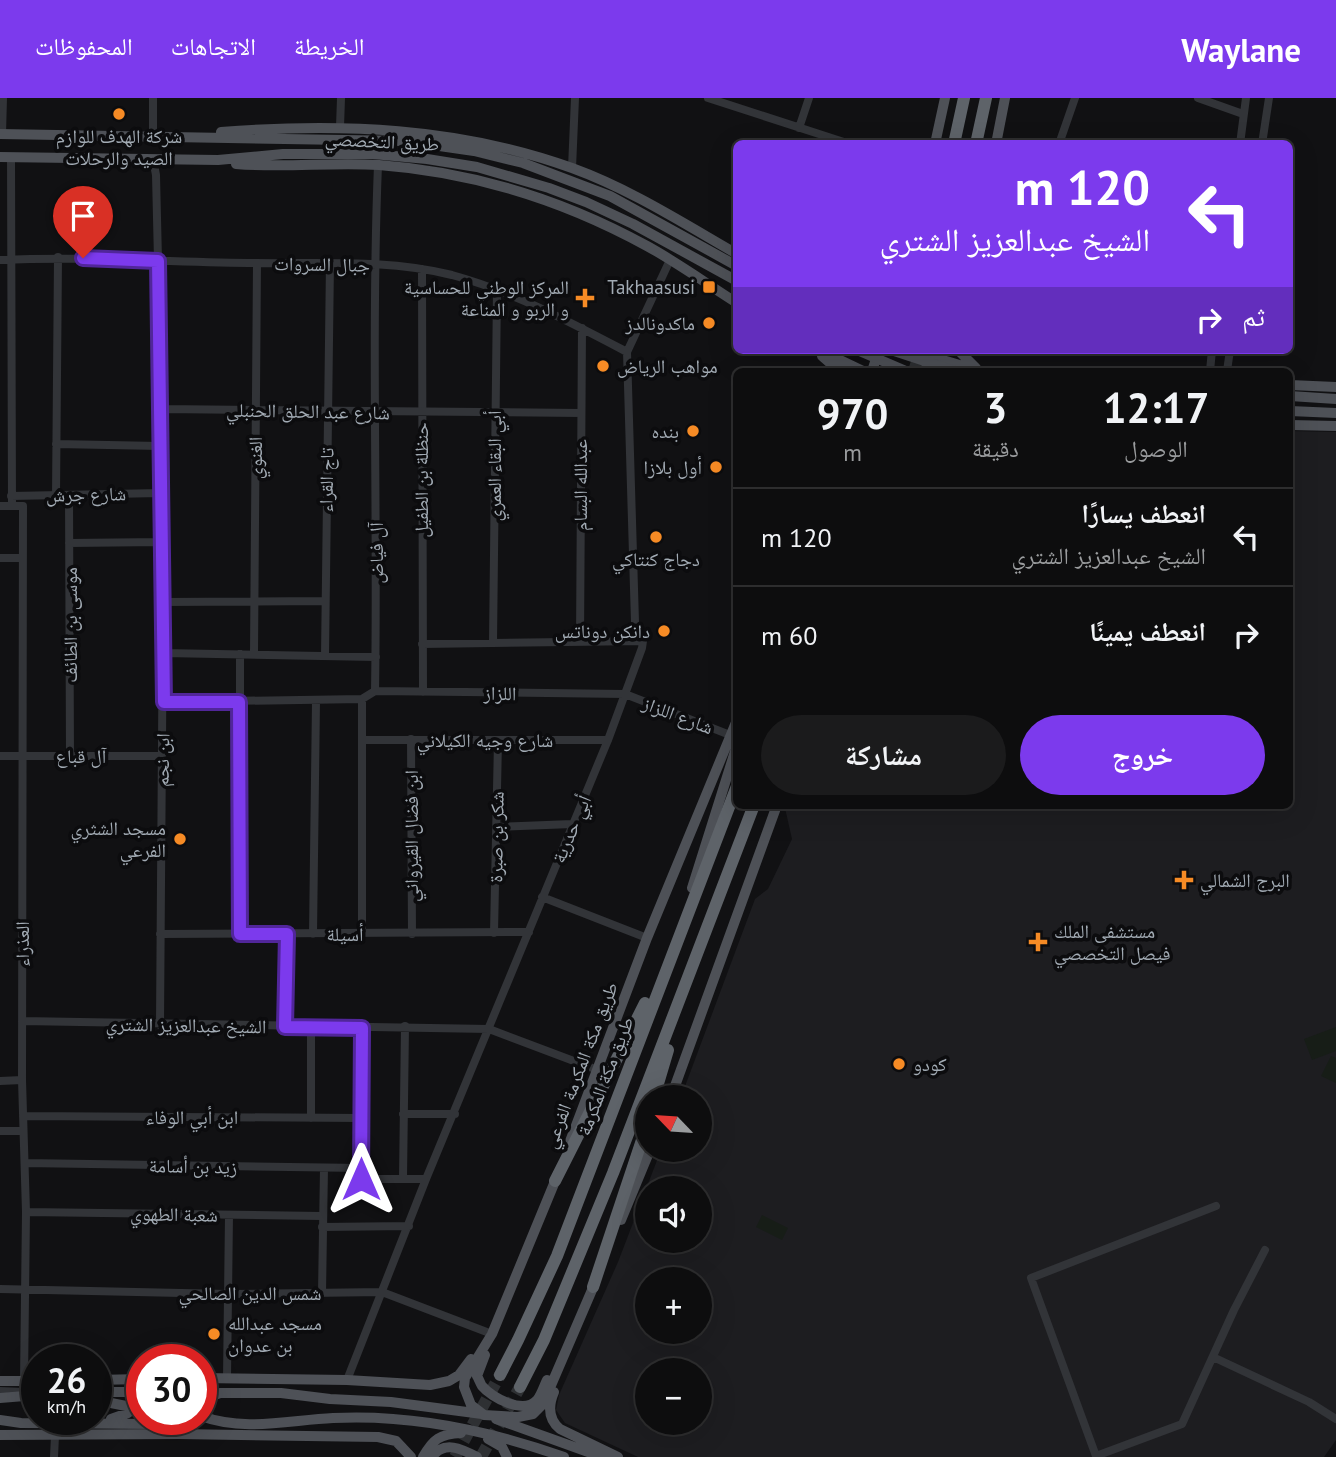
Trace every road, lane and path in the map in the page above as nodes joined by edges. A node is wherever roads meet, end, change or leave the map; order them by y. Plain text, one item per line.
1 (3, 98) edge
2 (153, 98) edge
3 (341, 98) edge
4 (575, 98) edge
5 (708, 98) edge
6 (809, 98) edge
7 (945, 98) edge
8 (964, 98) edge
9 (986, 98) edge
10 (1005, 98) edge
11 (1075, 98) edge
12 (1198, 98) edge
13 (1246, 98) edge
14 (1269, 98) edge
15 (1243, 114) junction
16 (340, 127) junction
17 (799, 128) junction
18 (1, 134) edge
19 (153, 136) junction
20 (837, 140) edge
21 (936, 140) edge
22 (955, 140) edge
23 (977, 140) edge
24 (997, 140) edge
25 (1060, 140) edge
26 (1240, 140) edge
27 (1263, 140) edge
28 (5, 157) edge
29 (153, 159) junction
30 (218, 160) junction
31 (378, 165) junction
32 (572, 168) junction
33 (733, 252) edge
34 (58, 257) junction
35 (0, 260) edge
36 (11, 260) junction
37 (670, 260) junction
38 (158, 261) junction
39 (330, 262) junction
40 (257, 263) junction
41 (374, 264) junction
42 (733, 264) edge
43 (422, 269) junction
44 (733, 279) edge
45 (497, 289) junction
46 (733, 300) edge
47 (582, 328) junction
48 (627, 352) junction
49 (822, 354) edge
50 (827, 354) edge
51 (866, 354) edge
52 (903, 354) edge
53 (962, 354) edge
54 (938, 355) edge
55 (836, 368) edge
56 (857, 368) edge
57 (899, 368) edge
58 (926, 368) edge
59 (946, 368) edge
60 (972, 368) edge
61 (977, 368) edge
62 (1293, 385) edge
63 (1336, 387) edge
64 (1293, 397) edge
65 (1336, 399) edge
66 (162, 409) junction
67 (255, 410) junction
68 (327, 411) junction
69 (1293, 411) edge
70 (376, 412) junction
71 (421, 412) junction
72 (495, 412) junction
73 (581, 413) junction
74 (1336, 413) edge
75 (1293, 425) edge
76 (1336, 426) edge
77 (56, 444) junction
78 (160, 446) junction
79 (160, 493) junction
80 (56, 495) junction
81 (69, 495) junction
82 (12, 500) junction
83 (0, 506) edge
84 (161, 542) junction
85 (69, 543) junction
86 (0, 558) edge
87 (22, 558) junction
88 (325, 601) junction
89 (163, 602) junction
90 (255, 603) junction
91 (643, 641) junction
92 (580, 642) junction
93 (493, 643) junction
94 (422, 644) junction
95 (164, 653) junction
96 (240, 653) junction
97 (254, 653) junction
98 (325, 656) junction
99 (376, 657) junction
100 (375, 691) junction
101 (423, 692) junction
102 (625, 694) junction
103 (362, 699) junction
104 (316, 701) junction
105 (164, 702) junction
106 (239, 702) junction
107 (733, 729) edge
108 (730, 735) junction
109 (411, 739) junction
110 (363, 740) junction
111 (608, 740) junction
112 (498, 741) junction
113 (0, 756) edge
114 (70, 756) junction
115 (162, 756) junction
116 (22, 757) junction
117 (733, 758) edge
118 (733, 796) edge
119 (752, 809) edge
120 (758, 809) edge
121 (776, 809) edge
122 (572, 824) junction
123 (496, 827) junction
124 (720, 893) junction
125 (542, 897) junction
126 (529, 932) junction
127 (313, 933) junction
128 (495, 933) junction
129 (160, 934) junction
130 (240, 934) junction
131 (287, 934) junction
132 (362, 934) junction
133 (412, 934) junction
134 (647, 938) junction
135 (674, 946) junction
136 (687, 981) junction
137 (22, 1021) junction
138 (160, 1025) junction
139 (405, 1026) junction
140 (285, 1027) junction
141 (311, 1027) junction
142 (362, 1028) junction
143 (489, 1029) junction
144 (595, 1069) junction
145 (22, 1080) junction
146 (0, 1081) edge
147 (657, 1085) edge
148 (675, 1085) edge
149 (403, 1114) junction
150 (455, 1114) junction
151 (23, 1116) junction
152 (311, 1118) junction
153 (361, 1118) junction
154 (0, 1131) edge
155 (23, 1131) junction
156 (635, 1161) edge
157 (645, 1162) edge
158 (25, 1163) junction
159 (324, 1168) junction
160 (361, 1168) junction
161 (403, 1178) junction
162 (426, 1179) junction
163 (555, 1181) junction
164 (1216, 1206) dead end
165 (26, 1212) junction
166 (229, 1215) junction
167 (321, 1216) junction
168 (409, 1226) junction
169 (322, 1227) junction
170 (1265, 1250) dead end
171 (593, 1287) junction
172 (0, 1289) edge
173 (25, 1290) junction
174 (382, 1292) junction
175 (322, 1293) junction
176 (227, 1294) junction
177 (492, 1334) junction
178 (24, 1344) edge
179 (1213, 1357) junction
180 (500, 1375) tunnel mouth
181 (217, 1378) edge
182 (227, 1378) junction
183 (347, 1380) junction
184 (0, 1381) edge
185 (21, 1381) edge
186 (520, 1387) tunnel mouth
187 (0, 1391) edge
188 (21, 1393) edge
189 (217, 1394) edge
190 (21, 1396) edge
191 (0, 1398) edge
192 (112, 1404) edge
193 (484, 1415) junction
194 (112, 1419) edge
195 (1336, 1419) edge
196 (0, 1420) edge
197 (21, 1421) edge
198 (217, 1422) edge
199 (474, 1432) junction
200 (0, 1435) edge
201 (55, 1436) junction
202 (54, 1457) edge
203 (411, 1457) edge
204 (423, 1457) edge
205 (432, 1457) edge
206 (477, 1457) edge
207 (507, 1457) edge
208 (564, 1457) edge
209 (601, 1457) edge
210 (618, 1457) edge

1 - 18 street
2 - 19 street
3 - 16 street
4 - 32 street
5 - 17 street
6 - 17 street
7 - 21 main road
8 - 22 highway
9 - 23 highway
10 - 24 main road
11 - 25 street
12 - 15 street
13 - 15 street
14 - 27 street
15 - 26 street
16 - 19 main road
16 - 32 main road
17 - 20 street
18 - 19 main road, طريق التخصصي
19 - 42 main road, طريق التخصصي
28 - 29 main road, طريق التخصصي
28 - 36 street
29 - 30 main road, طريق التخصصي
29 - 38 street, ابن نجم
30 - 31 main road
30 - 44 main road, طريق التخصصي
31 - 37 main road
31 - 41 street, آل فياض
32 - 33 main road
34 - 36 street, جبال السروات
34 - 38 street, جبال السروات
34 - 77 street
35 - 36 street, جبال السروات
36 - 82 street
37 - 46 main road
37 - 48 street
38 - 40 street, جبال السروات
38 - 66 street, ابن نجم
39 - 40 street, جبال السروات
39 - 41 street, جبال السروات
39 - 68 street, تاج القراء
40 - 67 street, الغنوي
41 - 43 street, جبال السروات
41 - 70 street, آل فياض
43 - 45 street, جبال السروات
43 - 71 street, حنظلة بن الطفيل
45 - 47 street, جبال السروات
45 - 72 street, أبي البقاء العمري
47 - 48 street, جبال السروات
47 - 73 street, عبدالله البسام
48 - 91 street
49 - 55 main road
50 - 56 main road
51 - 57 main road, bridge
52 - 59 main road, bridge
53 - 61 main road
54 - 58 main road
54 - 60 main road
62 - 63 main road
64 - 65 main road
66 - 67 street, شارع عبد الحلق الحنبلي
66 - 78 street, ابن نجم
67 - 68 street, شارع عبد الحلق الحنبلي
67 - 90 street, الغنوي
68 - 70 street, شارع عبد الحلق الحنبلي
68 - 88 street, تاج القراء
69 - 74 main road
70 - 71 street, شارع عبد الحلق الحنبلي
70 - 99 street, آل فياض
71 - 72 street, شارع عبد الحلق الحنبلي
71 - 94 street, حنظلة بن الطفيل
72 - 73 street, شارع عبد الحلق الحنبلي
72 - 93 street, أبي البقاء العمري
73 - 92 street, عبدالله البسام
75 - 76 main road
77 - 78 street
77 - 80 street
78 - 79 street, ابن نجم
79 - 81 street, شارع جرش
79 - 84 street, ابن نجم
80 - 81 street, شارع جرش
80 - 82 street, شارع جرش
81 - 85 street, موسى بن الطائف
82 - 83 street
82 - 87 street, العذراء
84 - 85 street
84 - 89 street, ابن نجم
85 - 114 street, موسى بن الطائف
86 - 87 street
87 - 116 street, العذراء
88 - 90 street
88 - 98 street, تاج القراء
89 - 90 street
89 - 95 street, ابن نجم
90 - 97 street, الغنوي
91 - 92 street
91 - 102 street, أبي حدرية
92 - 93 street
93 - 94 street
94 - 101 street, حنظلة بن الطفيل
95 - 96 street
95 - 105 street, ابن نجم
96 - 97 street
96 - 106 street
97 - 98 street
98 - 99 street
99 - 100 street, آل فياض
100 - 101 street, اللزاز
100 - 103 street
101 - 102 street, اللزاز
102 - 108 street, شارع اللزاز
102 - 111 street, أبي حدرية
103 - 104 street
103 - 110 street
104 - 106 street
104 - 127 street
105 - 106 street
105 - 115 street, ابن نجم
106 - 130 street
107 - 108 main road, طريق مكة المكرمة الفرعي
108 - 134 main road, طريق مكة المكرمة الفرعي
109 - 110 street, شارع وجيه الكيلاني
109 - 112 street, شارع وجيه الكيلاني
109 - 133 street, ابن فضال القيرواني
110 - 132 street
111 - 112 street, شارع وجيه الكيلاني
111 - 122 street, أبي حدرية
112 - 123 street, شكر بن صبرة
113 - 116 street, آل قباع
114 - 115 street, آل قباع
114 - 116 street, آل قباع
115 - 129 street, ابن نجم
116 - 137 street, العذراء
117 - 135 main road
118 - 135 highway, طريق مكة المكرمة
119 - 124 highway
120 - 124 main road
121 - 148 main road
122 - 123 street
122 - 125 street, أبي حدرية
123 - 128 street, شكر بن صبرة
124 - 136 highway
125 - 126 street, أبي حدرية
125 - 134 street
126 - 128 street, أسيلة
126 - 143 street, أبي حدرية
127 - 131 street, أسيلة
127 - 132 street, أسيلة
128 - 133 street, أسيلة
129 - 130 street, أسيلة
129 - 138 street, ابن نجم
130 - 131 street, أسيلة
131 - 140 street
132 - 133 street, أسيلة
134 - 144 main road, طريق مكة المكرمة الفرعي
135 - 163 highway
135 - 180 highway, طريق مكة المكرمة
136 - 147 highway
136 - 186 highway
137 - 138 street, الشيخ عبدالعزيز الشتري
137 - 145 street, العذراء
138 - 140 street, الشيخ عبدالعزيز الشتري
139 - 142 street, الشيخ عبدالعزيز الشتري
139 - 143 street, الشيخ عبدالعزيز الشتري
139 - 149 street
140 - 141 street, الشيخ عبدالعزيز الشتري
141 - 142 street, الشيخ عبدالعزيز الشتري
141 - 152 street
142 - 153 street
143 - 144 street, الشيخ عبدالعزيز الشتري
143 - 150 street, أبي حدرية
144 - 163 main road, طريق مكة المكرمة الفرعي
145 - 146 street
145 - 151 street, العذراء
149 - 150 street
149 - 161 street
150 - 162 street, أبي حدرية
151 - 152 street, ابن أبي الوفاء
151 - 155 street, العذراء
152 - 153 street, ابن أبي الوفاء
153 - 160 street
154 - 155 street
155 - 158 street, العذراء
156 - 171 highway
157 - 171 main road
158 - 159 street, زيد بن أسامة
158 - 165 street, العذراء
159 - 160 street, زيد بن أسامة
159 - 167 street
160 - 161 street
161 - 162 street
162 - 168 street, أبي حدرية
163 - 177 main road, طريق مكة المكرمة الفرعي
164 - 179 street
165 - 166 street, شعبة الطهوي
165 - 173 street, العذراء
166 - 167 street, شعبة الطهوي
166 - 176 street
167 - 169 street
168 - 169 street
168 - 174 street, أبي حدرية
169 - 175 street
170 - 179 street
171 - 177 main road
171 - 193 main road
171 - 210 main road
172 - 173 street, شمس الدين الصالحي
173 - 176 street, شمس الدين الصالحي
173 - 178 street, العذراء
174 - 175 street, شمس الدين الصالحي
174 - 177 street, شمس الدين الصالحي
174 - 183 street, أبي حدرية
175 - 176 street, شمس الدين الصالحي
176 - 182 street
177 - 183 main road
177 - 193 main road, طريق مكة المكرمة الفرعي
179 - 195 street
181 - 182 main road
182 - 183 main road
184 - 185 main road
187 - 188 street
189 - 193 main road
190 - 191 main road
192 - 194 main road
193 - 209 main road
196 - 197 main road
198 - 199 main road
199 - 204 main road
199 - 207 main road
199 - 208 main road
200 - 201 main road
201 - 202 street
201 - 203 main road
205 - 206 main road

